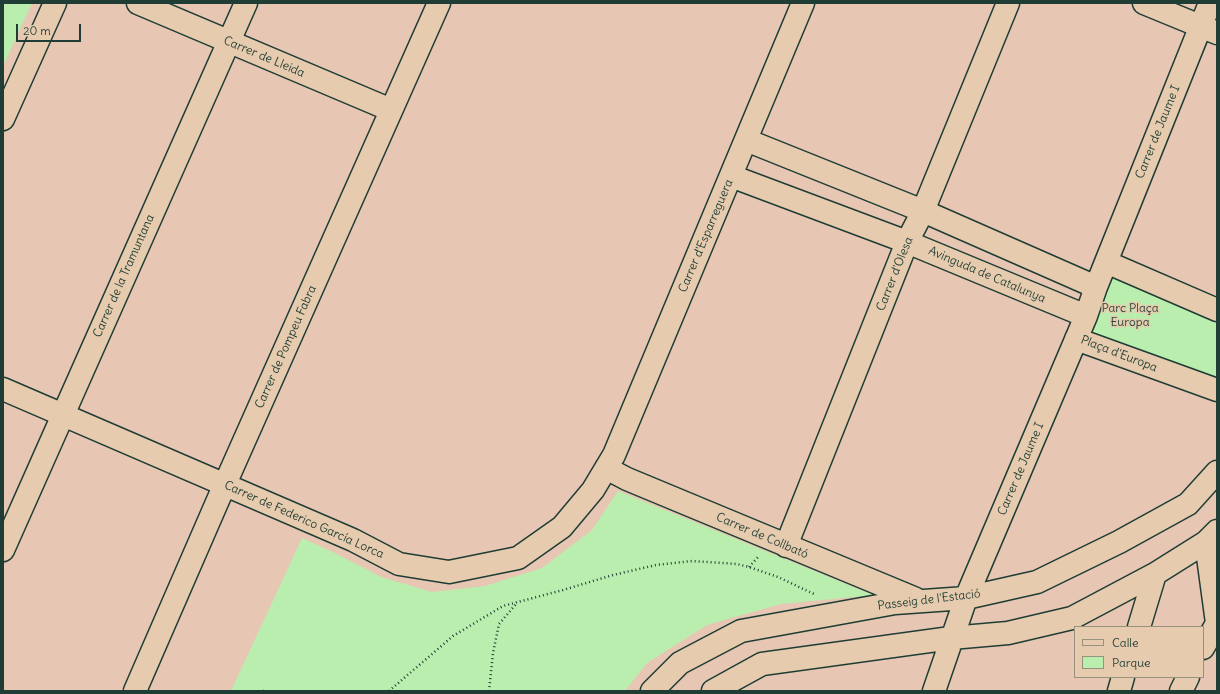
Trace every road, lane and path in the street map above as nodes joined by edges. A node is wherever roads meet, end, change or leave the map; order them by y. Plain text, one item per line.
1 (55, 3) edge
2 (138, 3) edge
3 (246, 3) edge
4 (439, 3) edge
5 (803, 3) edge
6 (1008, 3) edge
7 (1144, 3) edge
8 (1210, 3) edge
9 (1209, 30) edge
10 (228, 41) junction
11 (391, 110) junction
12 (3, 119) edge
13 (746, 140) junction
14 (731, 176) junction
15 (923, 211) junction
16 (907, 242) junction
17 (1106, 262) junction
18 (1096, 287) junction
19 (1217, 310) edge
20 (1086, 316) junction
21 (1076, 340) junction
22 (3, 389) edge
23 (1217, 390) edge
24 (63, 414) junction
25 (606, 468) junction
26 (1217, 472) edge
27 (225, 484) junction
28 (1212, 536) edge
29 (786, 546) junction
30 (3, 550) edge
31 (1155, 574) junction
32 (966, 598) junction
33 (919, 601) junction
34 (518, 602) junction
35 (843, 612) junction
36 (1139, 626) edge
37 (951, 638) junction
38 (1204, 646) edge
39 (1123, 678) edge
40 (1188, 678) edge
41 (135, 691) edge
42 (389, 691) edge
43 (489, 691) edge
44 (652, 691) edge
45 (713, 691) edge
46 (934, 691) edge
47 (1119, 691) edge
48 (1181, 691) edge

1 - 12 street
2 - 10 street, Carrer de Lleida
3 - 10 street, Carrer de la Tramuntana
4 - 11 street, Carrer de Pompeu Fabra
5 - 13 street, Carrer d'Esparreguera
6 - 15 street, Carrer d'Olesa
7 - 9 street
8 - 9 street, Carrer de Jaume I
9 - 17 street, Carrer de Jaume I
10 - 11 street, Carrer de Lleida
10 - 24 street, Carrer de la Tramuntana
11 - 27 street, Carrer de Pompeu Fabra
13 - 14 street, Carrer d'Esparreguera
13 - 15 street
14 - 16 street, Avinguda de Catalunya
14 - 25 street, Carrer d'Esparreguera
15 - 16 street, Carrer d'Olesa
15 - 18 street
16 - 20 street, Avinguda de Catalunya
16 - 29 street, Carrer d'Olesa
17 - 18 street, Plaça d'Europa
17 - 19 street
18 - 20 street, Plaça d'Europa
20 - 21 street, Plaça d'Europa
21 - 23 street, Plaça d'Europa
21 - 32 street, Carrer de Jaume I
22 - 24 street, Carrer de Federico García Lorca
24 - 27 street, Carrer de Federico García Lorca
24 - 30 street, Carrer de la Tramuntana
25 - 27 street, Carrer de Federico García Lorca
25 - 29 street, Carrer de Collbató
26 - 32 street, Passeig de l'Estació
27 - 41 street, Carrer de Pompeu Fabra
28 - 31 street
28 - 38 street
29 - 33 street, Carrer de Collbató
31 - 36 street
31 - 37 street
32 - 33 street, Passeig de l'Estació
32 - 37 street, Carrer de Jaume I
33 - 35 street, Passeig de l'Estació
34 - 35 path
34 - 42 path
34 - 43 path
35 - 44 street, Passeig de l'Estació
37 - 45 street
37 - 46 street, Carrer de Jaume I
39 - 47 street
40 - 48 street

